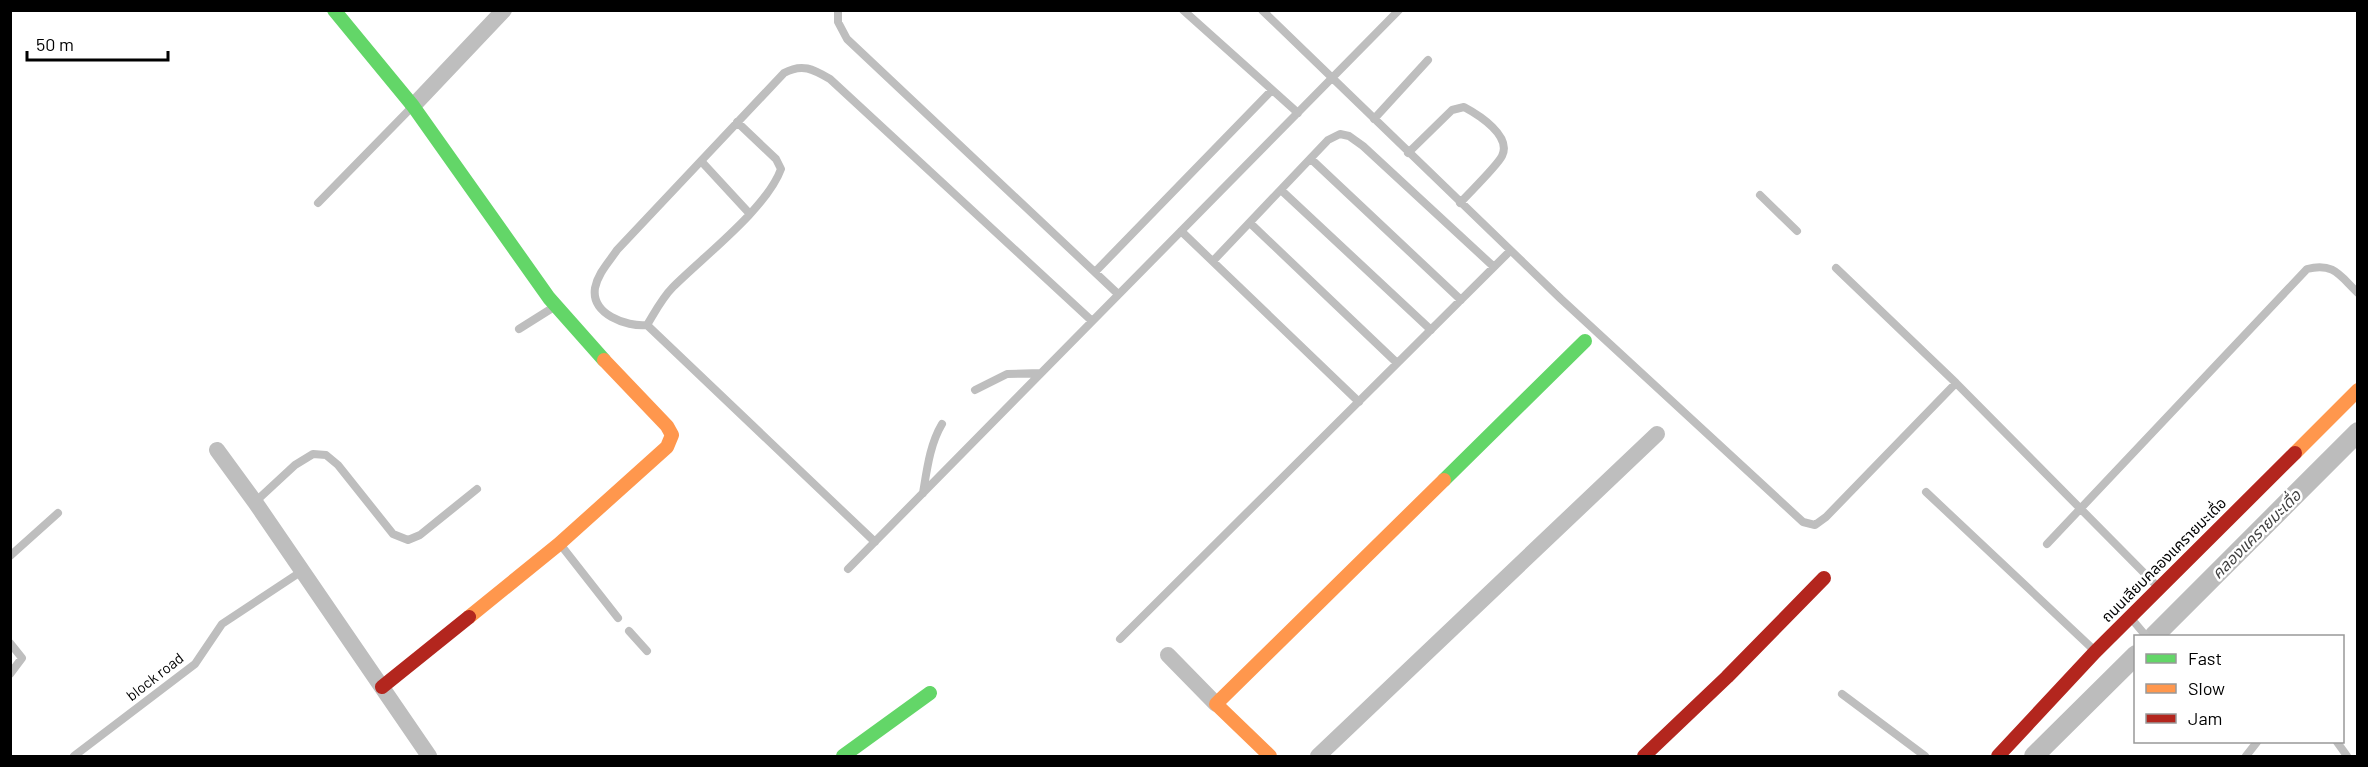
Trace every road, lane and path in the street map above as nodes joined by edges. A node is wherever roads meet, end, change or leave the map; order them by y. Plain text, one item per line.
1 (334, 10) edge
2 (504, 10) edge
3 (838, 10) edge
4 (1184, 10) edge
5 (1262, 10) edge
6 (1399, 10) edge
7 (1428, 60) dead end
8 (1332, 78) junction
9 (1272, 90) junction
10 (413, 106) junction
11 (1298, 113) junction
12 (1374, 119) junction
13 (737, 122) junction
14 (1408, 153) junction
15 (1311, 159) junction
16 (701, 160) junction
17 (1281, 190) junction
18 (1760, 195) dead end
19 (318, 203) dead end
20 (1460, 203) junction
21 (749, 213) junction
22 (1250, 223) junction
23 (1181, 231) junction
24 (1797, 231) dead end
25 (1510, 251) junction
26 (1213, 261) junction
27 (1494, 267) junction
28 (1836, 268) dead end
29 (1095, 272) junction
30 (2358, 293) edge
31 (1118, 294) junction
32 (1461, 300) junction
33 (556, 306) junction
34 (1092, 321) junction
35 (647, 325) junction
36 (519, 329) dead end
37 (1431, 330) junction
38 (1585, 341) dead end
39 (1397, 363) junction
40 (1040, 374) junction
41 (1956, 383) junction
42 (975, 390) dead end
43 (2358, 390) edge
44 (1359, 402) junction
45 (942, 424) dead end
46 (1657, 434) dead end
47 (217, 450) dead end
48 (477, 489) dead end
49 (1926, 492) dead end
50 (923, 493) junction
51 (255, 502) junction
52 (2080, 507) junction
53 (58, 513) dead end
54 (875, 542) junction
55 (559, 544) junction
56 (2047, 544) dead end
57 (10, 556) edge
58 (848, 569) dead end
59 (302, 571) junction
60 (1824, 578) dead end
61 (2159, 588) junction
62 (2130, 617) junction
63 (618, 618) dead end
64 (629, 631) dead end
65 (2143, 633) edge
66 (1120, 639) dead end
67 (10, 643) edge
68 (647, 651) dead end
69 (2096, 652) junction
70 (1168, 655) dead end
71 (10, 674) edge
72 (382, 687) junction
73 (930, 693) dead end
74 (1842, 694) dead end
75 (1216, 704) junction
76 (2256, 743) edge
77 (2338, 743) edge
78 (74, 756) edge
79 (429, 756) edge
80 (843, 756) edge
81 (1270, 756) edge
82 (1318, 756) edge
83 (1644, 756) edge
84 (1925, 756) edge
85 (1998, 756) edge
86 (2247, 756) edge
87 (2348, 756) edge

1 - 10 street
2 - 10 street
3 - 29 lane
4 - 9 lane
5 - 8 lane
6 - 8 lane
7 - 12 lane
8 - 11 lane
8 - 12 lane
9 - 11 lane
9 - 29 lane
10 - 19 lane
10 - 33 street
11 - 23 lane
12 - 14 lane
13 - 16 lane
13 - 21 lane
13 - 34 lane
14 - 20 lane
14 - 20 lane
15 - 17 lane
15 - 27 lane
15 - 32 lane
16 - 21 lane
16 - 35 lane
17 - 22 lane
17 - 37 lane
18 - 24 lane
20 - 25 lane
21 - 35 lane
22 - 26 lane
22 - 39 lane
23 - 26 lane
23 - 31 lane
25 - 27 lane
25 - 41 lane
26 - 44 lane
27 - 32 lane
28 - 41 lane
29 - 31 lane
30 - 52 lane
31 - 34 lane
32 - 37 lane
33 - 36 lane
33 - 55 street
34 - 40 lane
35 - 54 lane
37 - 39 lane
38 - 75 street
39 - 44 lane
40 - 42 lane
40 - 50 lane
41 - 52 lane
43 - 61 street, ถนนเลียบคลองแครายมะเดื่อ
44 - 66 lane
45 - 50 lane
46 - 82 street
47 - 51 street
48 - 51 lane
49 - 69 lane
50 - 54 lane
51 - 59 street
52 - 56 lane
52 - 61 lane
53 - 57 lane
54 - 58 lane
55 - 63 lane
55 - 72 street
59 - 72 street
59 - 78 lane, block road
60 - 83 street
61 - 62 street, ถนนเลียบคลองแครายมะเดื่อ
62 - 65 lane
62 - 69 street, ถนนเลียบคลองแครายมะเดื่อ
64 - 68 lane
67 - 71 lane
69 - 85 street, ถนนเลียบคลองแครายมะเดื่อ
70 - 75 street
72 - 79 street
73 - 80 street
74 - 84 lane
75 - 81 street
76 - 86 lane
77 - 87 lane

